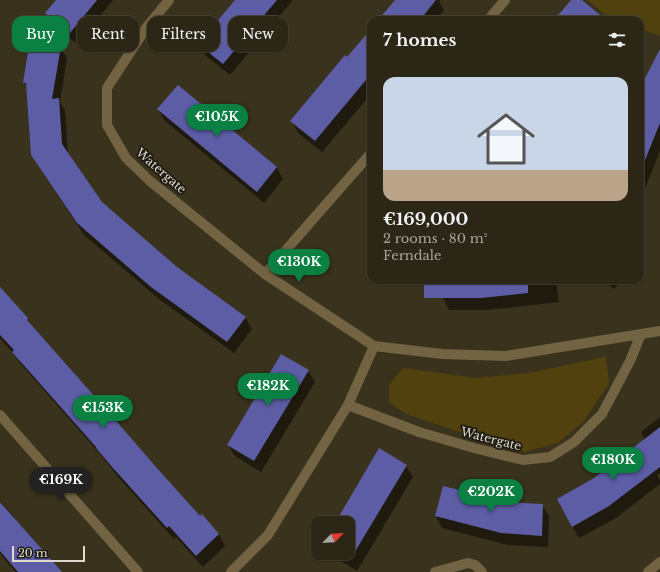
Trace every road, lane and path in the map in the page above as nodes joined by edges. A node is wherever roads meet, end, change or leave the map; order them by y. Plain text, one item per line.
1 (169, 0) edge
2 (505, 0) edge
3 (491, 16) edge
4 (367, 158) edge
5 (265, 274) junction
6 (660, 331) edge
7 (641, 334) junction
8 (374, 346) junction
9 (348, 405) junction
10 (0, 415) edge
11 (660, 562) edge
12 (138, 572) edge
13 (231, 572) edge
14 (435, 572) edge
15 (482, 572) edge
16 (648, 572) edge

1 - 5 street, Watergate
2 - 3 street
4 - 5 street
5 - 8 street, Watergate
6 - 7 street, Watergate
7 - 8 street, Watergate
7 - 9 street, Watergate
8 - 9 street
9 - 13 street
10 - 12 street
11 - 16 street
14 - 15 street

